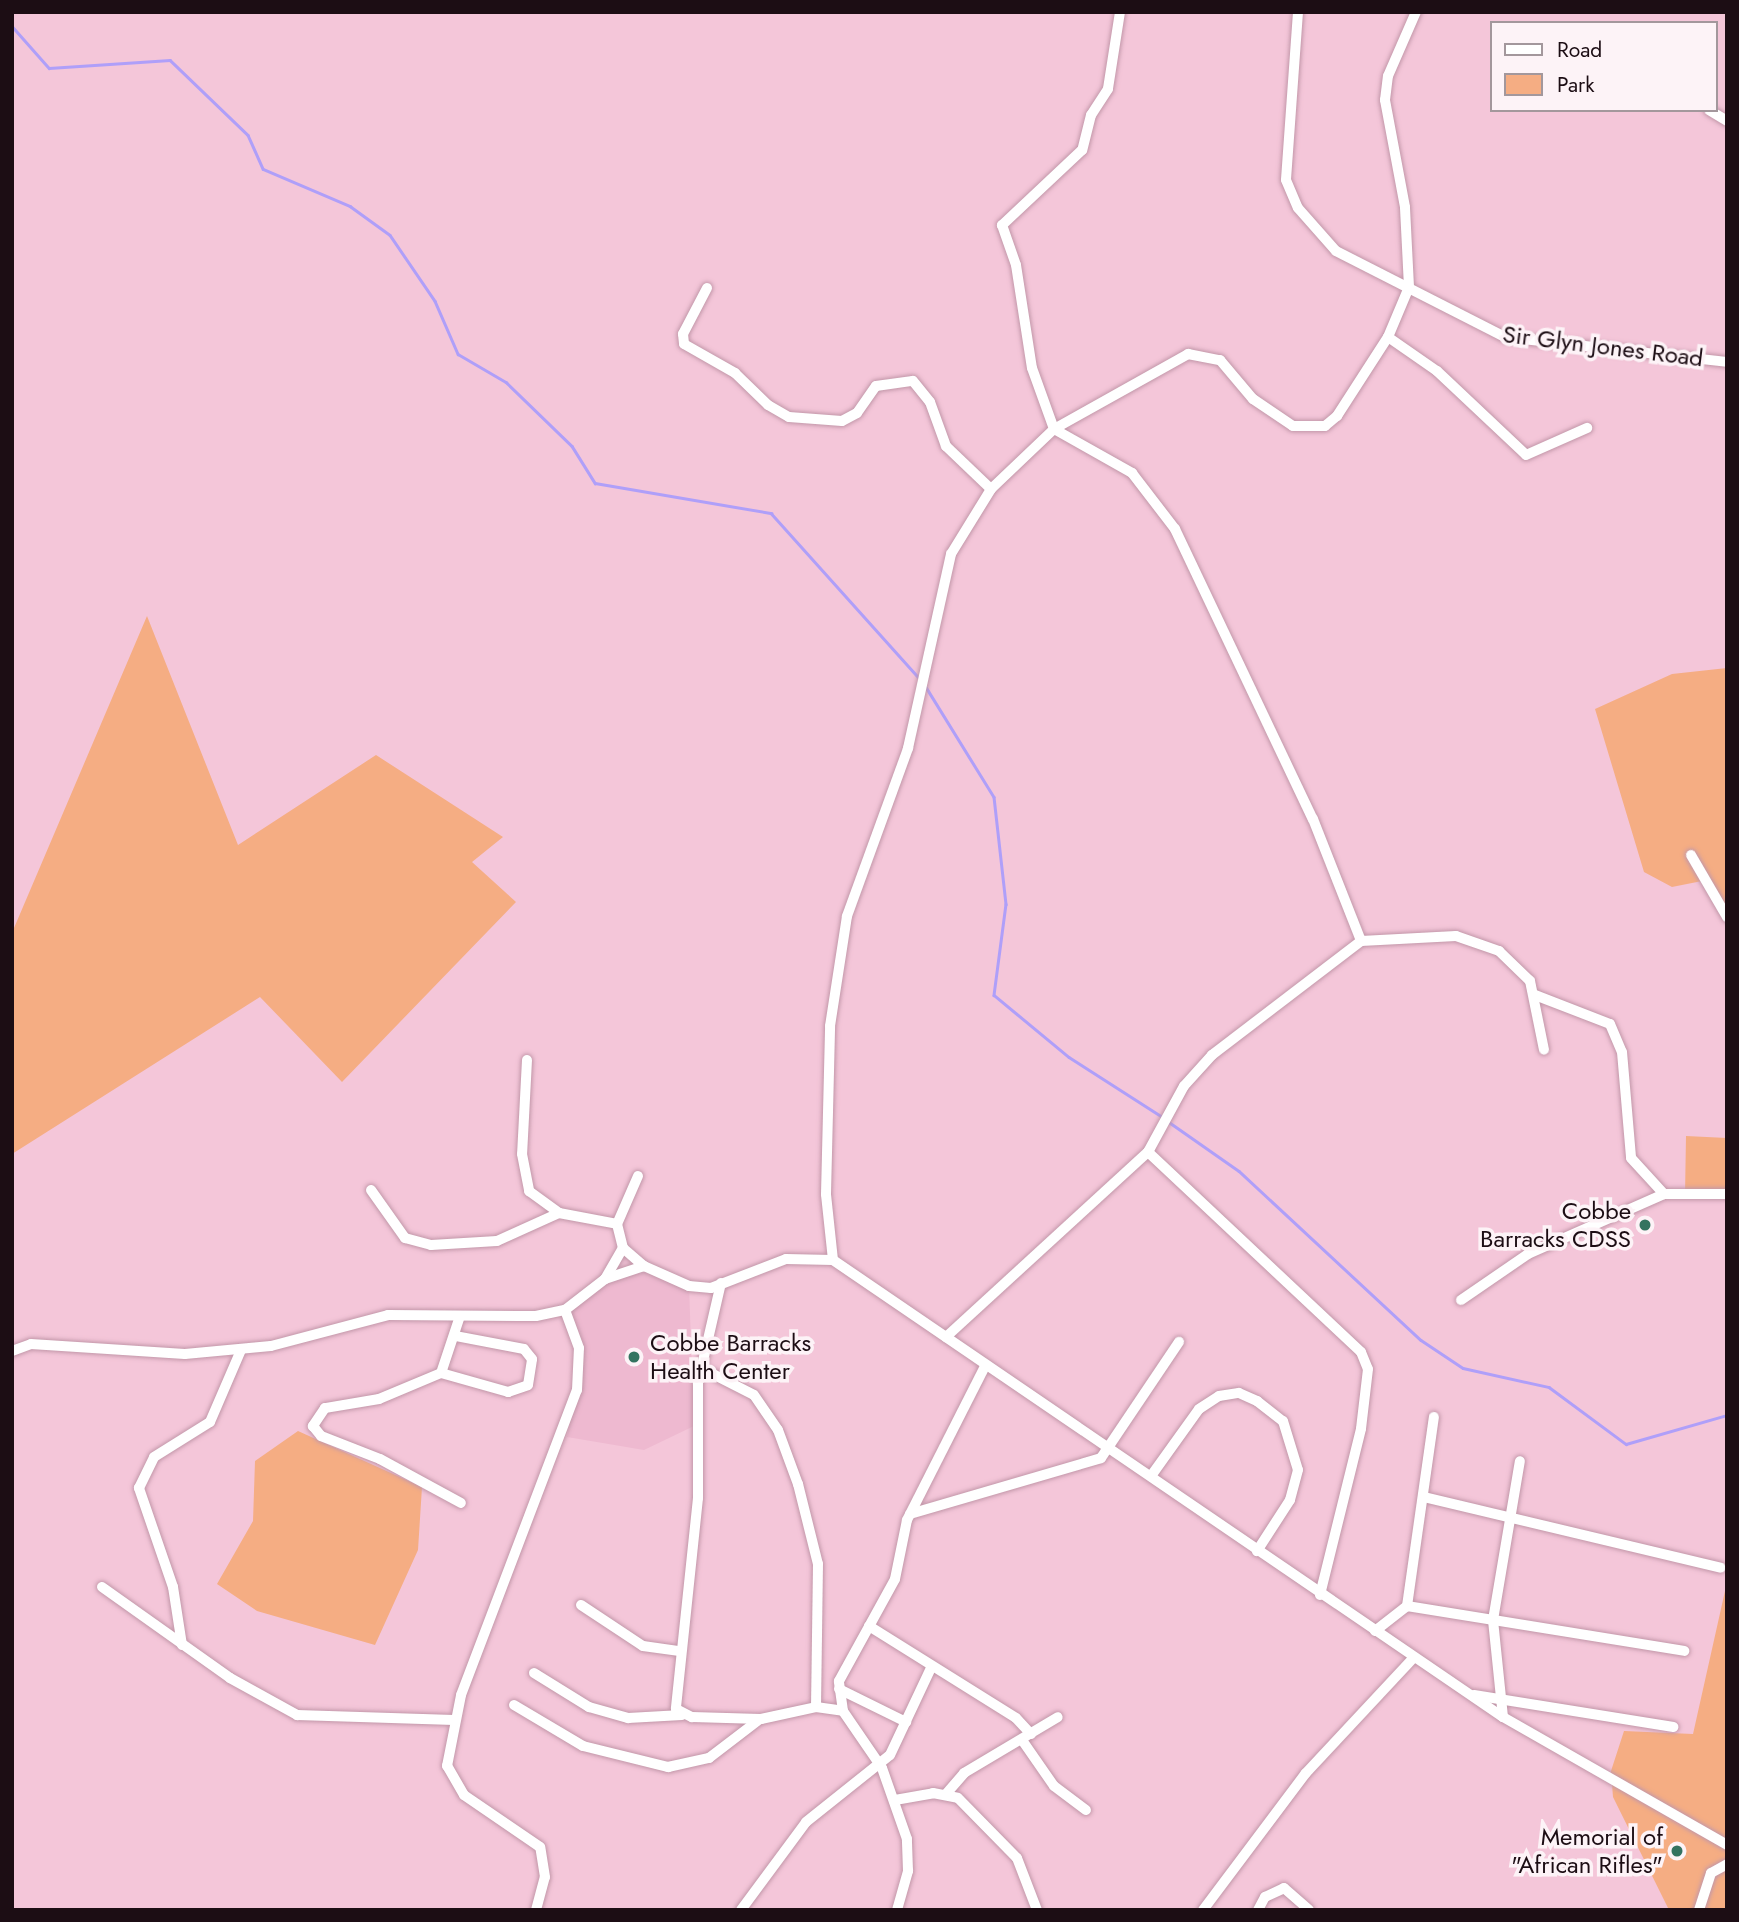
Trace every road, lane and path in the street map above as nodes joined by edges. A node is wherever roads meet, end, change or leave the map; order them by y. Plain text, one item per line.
1 (1120, 12) edge
2 (1298, 12) edge
3 (1416, 12) edge
4 (1409, 287) junction
5 (707, 288) dead end
6 (1388, 337) junction
7 (1727, 362) edge
8 (1587, 428) dead end
9 (1054, 429) junction
10 (991, 489) junction
11 (1691, 855) dead end
12 (1727, 917) edge
13 (1361, 941) junction
14 (1535, 995) junction
15 (1544, 1050) dead end
16 (527, 1060) dead end
17 (1148, 1152) junction
18 (638, 1176) dead end
19 (371, 1190) dead end
20 (1664, 1194) junction
21 (1727, 1194) edge
22 (559, 1213) junction
23 (617, 1224) junction
24 (623, 1248) junction
25 (833, 1260) junction
26 (644, 1266) junction
27 (605, 1279) junction
28 (721, 1283) junction
29 (1461, 1300) dead end
30 (565, 1310) junction
31 (459, 1319) junction
32 (456, 1336) junction
33 (946, 1337) junction
34 (1179, 1342) dead end
35 (241, 1350) junction
36 (12, 1351) edge
37 (985, 1366) junction
38 (701, 1368) junction
39 (441, 1373) junction
40 (1434, 1417) dead end
41 (1109, 1448) junction
42 (1520, 1461) dead end
43 (1151, 1476) junction
44 (1424, 1497) junction
45 (461, 1503) dead end
46 (909, 1514) junction
47 (1508, 1516) junction
48 (1257, 1551) junction
49 (1721, 1568) dead end
50 (102, 1587) dead end
51 (1320, 1595) junction
52 (581, 1605) dead end
53 (1407, 1606) junction
54 (1493, 1620) junction
55 (869, 1626) junction
56 (1375, 1631) junction
57 (182, 1645) junction
58 (680, 1651) junction
59 (1684, 1651) dead end
60 (1415, 1657) junction
61 (930, 1668) junction
62 (819, 1672) junction
63 (534, 1674) dead end
64 (839, 1685) junction
65 (1470, 1694) junction
66 (1498, 1699) junction
67 (514, 1705) dead end
68 (816, 1707) junction
69 (843, 1711) junction
70 (682, 1715) junction
71 (1058, 1717) dead end
72 (1503, 1717) junction
73 (761, 1719) junction
74 (454, 1720) junction
75 (906, 1722) junction
76 (1673, 1727) dead end
77 (1027, 1737) junction
78 (877, 1761) junction
79 (946, 1794) junction
80 (895, 1800) junction
81 (1086, 1810) dead end
82 (1727, 1845) edge
83 (1727, 1864) edge
84 (897, 1909) edge
85 (537, 1910) edge
86 (741, 1910) edge
87 (1037, 1910) edge
88 (1203, 1910) edge
89 (1258, 1910) edge
90 (1309, 1910) edge
91 (1699, 1910) edge

1 - 9 street
2 - 4 street, Sir Glyn Jones Road
3 - 4 street
4 - 6 street
4 - 7 street, Sir Glyn Jones Road
5 - 10 street
6 - 8 street
6 - 9 street
9 - 10 street
9 - 13 street
10 - 25 street
11 - 12 street
13 - 14 street
13 - 17 street
14 - 15 street
14 - 20 street
16 - 22 street
17 - 33 street
17 - 51 street
18 - 23 street
19 - 22 street
20 - 21 street
20 - 29 street
22 - 23 street
23 - 24 street
24 - 26 street
24 - 27 street
25 - 28 street
25 - 33 street
26 - 27 street
26 - 28 street
27 - 30 street
28 - 38 street
30 - 31 street
30 - 74 street
31 - 32 street
31 - 35 street
32 - 39 street
32 - 39 street
33 - 37 street
34 - 41 street
35 - 36 street
35 - 57 street
37 - 41 street
37 - 46 street
38 - 58 street
38 - 62 street
39 - 45 street
40 - 44 street
41 - 43 street
41 - 46 street
42 - 47 street
43 - 48 street
43 - 48 street
44 - 47 street
44 - 53 street
46 - 55 street
47 - 49 street
47 - 54 street
48 - 51 street
50 - 57 street
51 - 56 street
52 - 58 street
53 - 54 street
53 - 56 street
54 - 59 street
54 - 66 street
55 - 61 street
55 - 64 street
56 - 60 street
57 - 74 street
58 - 70 street
60 - 65 street
60 - 88 street
61 - 75 street
61 - 77 street
62 - 64 street
62 - 68 street
63 - 70 street
64 - 69 street
64 - 75 street
65 - 66 street
65 - 72 street
66 - 72 street
66 - 76 street
67 - 73 street
68 - 69 street
68 - 73 street
69 - 78 street
70 - 73 street
71 - 77 street
72 - 82 street
74 - 85 street
75 - 78 street
77 - 79 street
77 - 81 street
78 - 80 street
78 - 86 street
79 - 80 street
79 - 87 street
80 - 84 street
83 - 91 street
89 - 90 street

